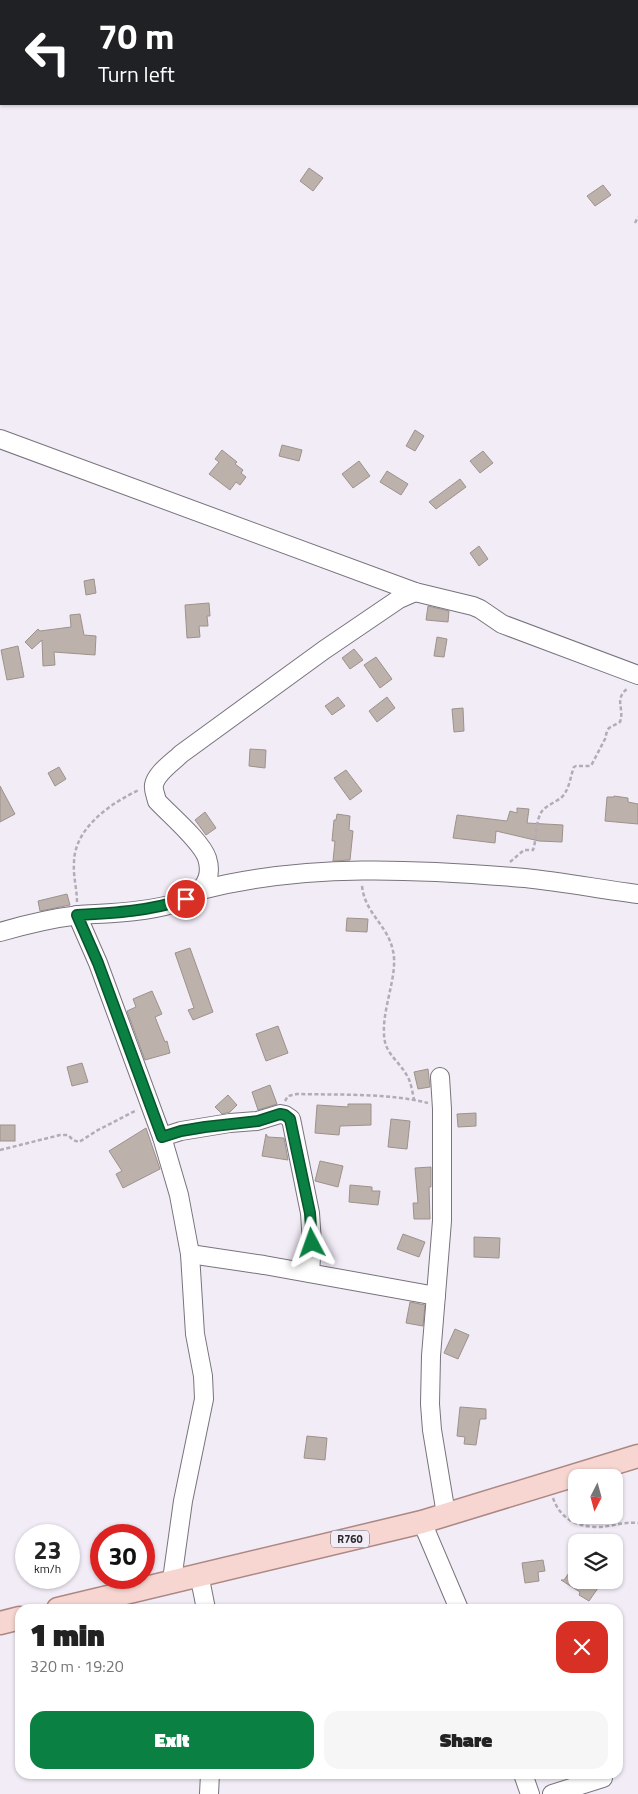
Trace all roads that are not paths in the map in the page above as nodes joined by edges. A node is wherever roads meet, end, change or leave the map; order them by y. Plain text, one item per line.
1 (0, 439) edge
2 (415, 592) junction
3 (635, 678) edge
4 (201, 890) junction
5 (638, 894) edge
6 (77, 915) junction
7 (0, 932) edge
8 (440, 1077) dead end
9 (162, 1137) junction
10 (190, 1254) junction
11 (310, 1273) junction
12 (436, 1296) junction
13 (638, 1456) edge
14 (446, 1514) junction
15 (422, 1522) junction
16 (199, 1574) junction
17 (172, 1580) junction
18 (78, 1604) edge
19 (205, 1604) edge
20 (457, 1604) edge
21 (15, 1619) edge
22 (0, 1623) edge
23 (210, 1779) edge
24 (525, 1779) edge
25 (604, 1782) edge
26 (209, 1794) edge
27 (530, 1794) edge
28 (552, 1794) edge

1 - 2 street
2 - 3 street
2 - 4 street
4 - 5 street
4 - 6 street
6 - 7 street
6 - 9 street
8 - 12 street
9 - 10 street
9 - 11 street
10 - 11 street
10 - 17 street
11 - 12 street
12 - 14 street
13 - 14 main road, R760
14 - 15 main road, R760
15 - 16 main road, R760
15 - 20 street
16 - 17 main road, R760
16 - 19 street
17 - 18 main road, R760
21 - 22 main road
23 - 26 street
24 - 27 street
25 - 28 street

